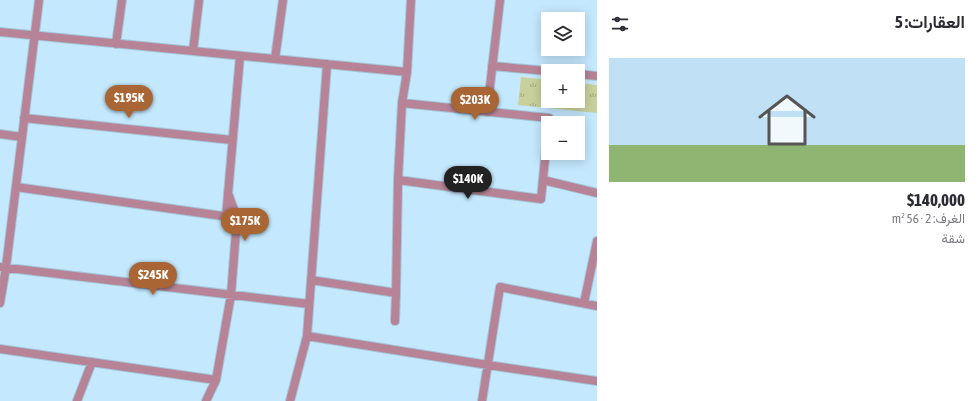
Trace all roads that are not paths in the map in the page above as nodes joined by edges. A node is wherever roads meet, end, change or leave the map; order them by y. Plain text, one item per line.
1 (39, 0) edge
2 (122, 0) edge
3 (199, 0) edge
4 (283, 0) edge
5 (411, 0) edge
6 (500, 0) edge
7 (0, 32) edge
8 (34, 35) junction
9 (116, 44) junction
10 (193, 51) junction
11 (240, 56) junction
12 (275, 59) junction
13 (327, 64) junction
14 (492, 66) junction
15 (541, 70) edge
16 (407, 72) junction
17 (585, 75) edge
18 (597, 76) edge
19 (402, 103) junction
20 (487, 112) junction
21 (541, 117) edge
22 (24, 118) junction
23 (0, 134) edge
24 (22, 137) junction
25 (232, 140) junction
26 (545, 160) edge
27 (398, 180) junction
28 (543, 180) junction
29 (16, 188) junction
30 (228, 193) junction
31 (597, 193) edge
32 (226, 217) junction
33 (237, 218) junction
34 (597, 240) edge
35 (3, 267) edge
36 (311, 280) junction
37 (396, 293) junction
38 (231, 295) junction
39 (0, 303) edge
40 (584, 303) junction
41 (309, 304) junction
42 (597, 306) edge
43 (395, 321) dead end
44 (307, 336) junction
45 (0, 349) edge
46 (92, 362) junction
47 (488, 365) junction
48 (216, 380) junction
49 (597, 381) edge
50 (77, 401) edge
51 (206, 401) edge
52 (290, 401) edge
53 (482, 401) edge

1 - 8 street
2 - 9 street
3 - 10 street
4 - 12 street
5 - 16 street
6 - 14 street
7 - 8 street
8 - 9 street
8 - 22 street
9 - 10 street
10 - 11 street
11 - 12 street
11 - 25 street
12 - 13 street
13 - 16 street
13 - 36 street
14 - 15 street
14 - 20 street
16 - 19 street
17 - 18 street
19 - 20 street
19 - 27 street
20 - 21 street
22 - 24 street
22 - 25 street
23 - 24 street
24 - 29 street
25 - 30 street
26 - 28 street
27 - 28 street
27 - 37 street
28 - 31 street
29 - 32 street
29 - 35 street
30 - 32 street
30 - 33 street
32 - 33 street
33 - 38 street
34 - 40 street
35 - 38 street
35 - 39 street
36 - 37 street
36 - 41 street
37 - 43 street
38 - 41 street
38 - 48 street
40 - 42 street
40 - 47 street
41 - 44 street
44 - 47 street
44 - 52 street
45 - 46 street
46 - 48 street
46 - 50 street
47 - 49 street
47 - 53 street
48 - 51 street

